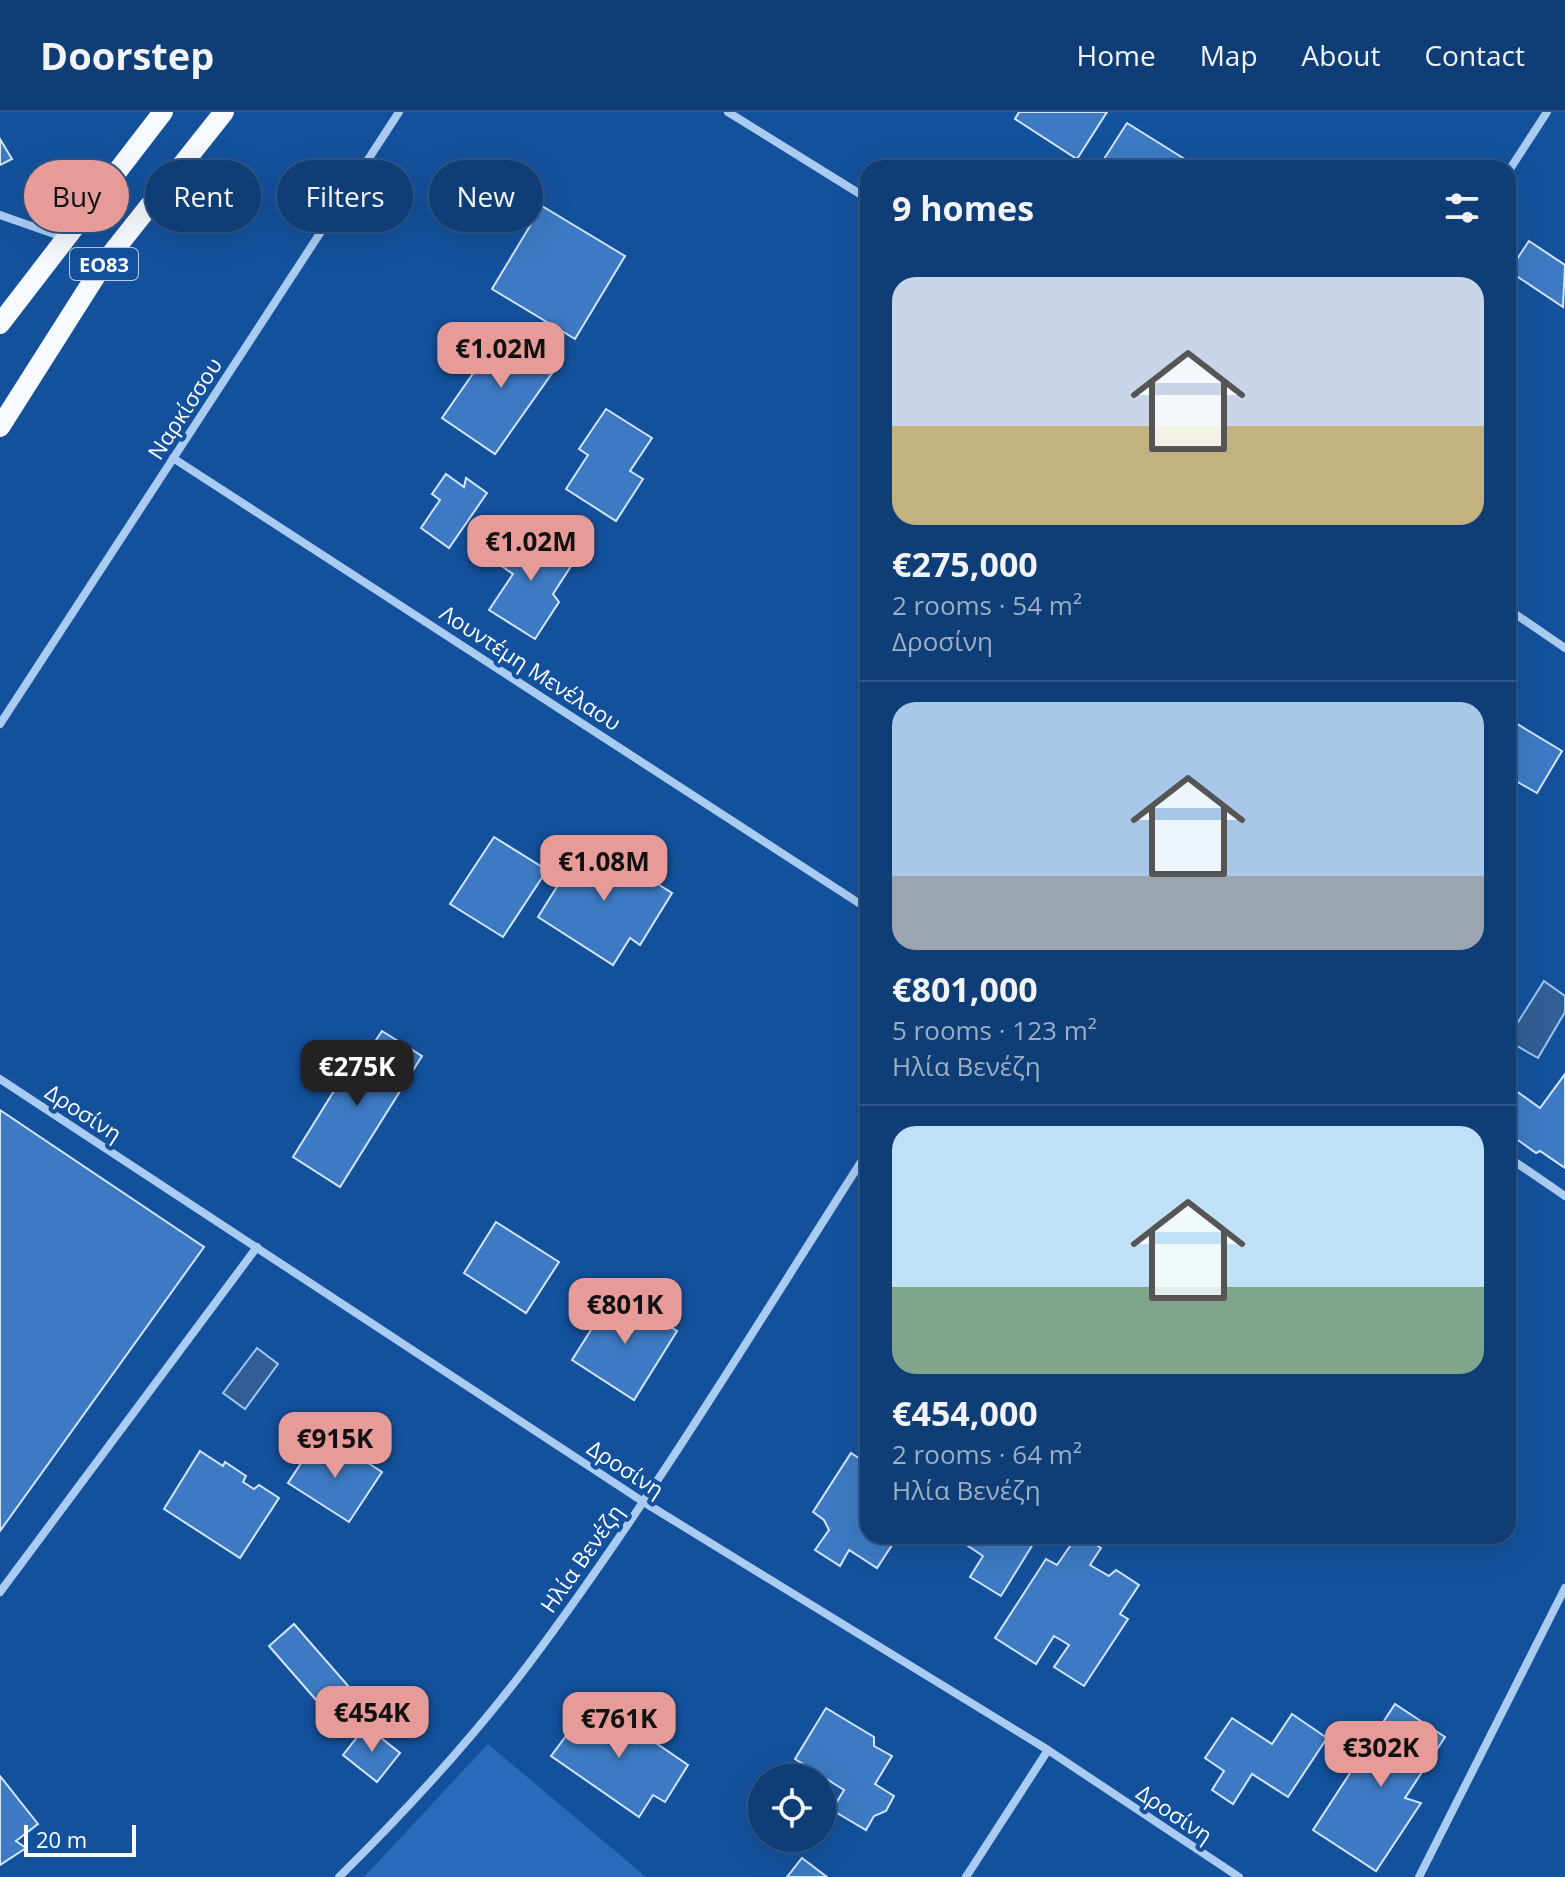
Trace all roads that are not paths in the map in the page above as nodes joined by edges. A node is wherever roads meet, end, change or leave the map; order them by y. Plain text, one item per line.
1 (163, 112) edge
2 (224, 112) edge
3 (399, 112) edge
4 (728, 112) edge
5 (1547, 112) edge
6 (1516, 160) edge
7 (860, 194) edge
8 (0, 215) edge
9 (65, 237) junction
10 (0, 324) edge
11 (0, 427) edge
12 (173, 458) junction
13 (1516, 614) edge
14 (1565, 648) edge
15 (0, 724) edge
16 (860, 904) edge
17 (0, 1079) edge
18 (1516, 1162) edge
19 (860, 1163) edge
20 (1565, 1196) edge
21 (257, 1247) junction
22 (642, 1501) junction
23 (1565, 1588) edge
24 (0, 1592) edge
25 (1048, 1750) junction
26 (339, 1877) edge
27 (966, 1877) edge
28 (1239, 1877) edge
29 (1419, 1877) edge

1 - 9 main road, ΕΟ83
2 - 11 main road, ΕΟ83
3 - 12 street, Ναρκίσσου
4 - 7 street
5 - 6 street
8 - 9 street
9 - 10 main road, ΕΟ83
12 - 15 street, Ναρκίσσου
12 - 16 street, Λουντέμη Μενέλαου
13 - 14 street
17 - 21 street, Δροσίνη
18 - 20 street
19 - 22 street, Ηλία Βενέζη
21 - 22 street, Δροσίνη
21 - 24 street
22 - 25 street, Δροσίνη
22 - 26 street, Ηλία Βενέζη
23 - 29 street
25 - 27 street
25 - 28 street, Δροσίνη

